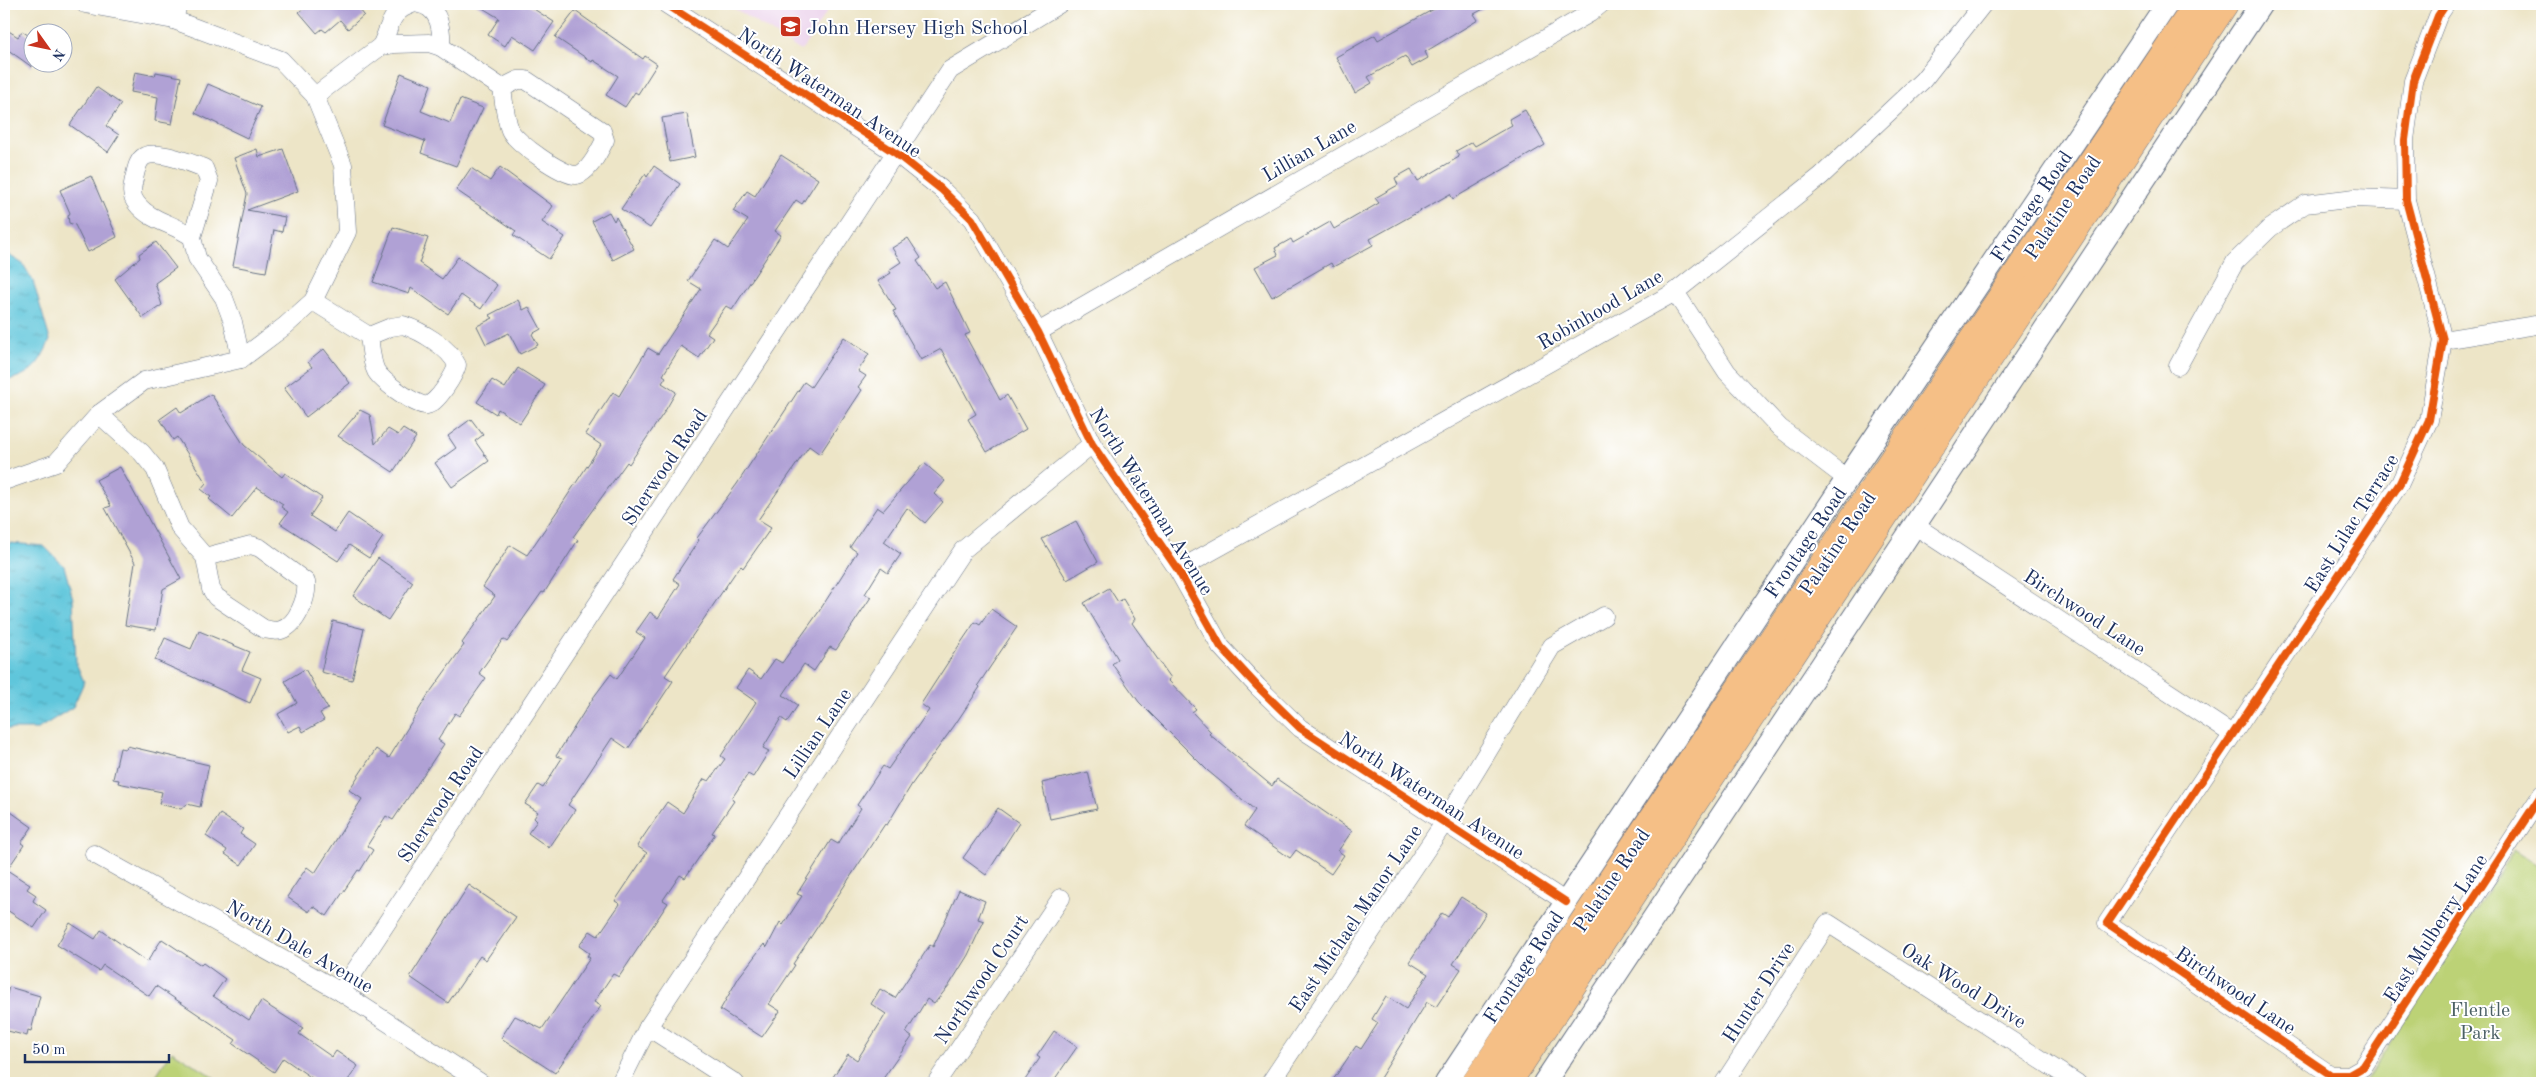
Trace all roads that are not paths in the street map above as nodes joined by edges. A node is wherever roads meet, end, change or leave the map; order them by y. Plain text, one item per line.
1 (85, 4) edge
2 (412, 4) edge
3 (419, 4) edge
4 (666, 4) edge
5 (1059, 4) edge
6 (1601, 4) edge
7 (1983, 4) edge
8 (2167, 4) edge
9 (2198, 4) edge
10 (2224, 4) edge
11 (2261, 4) edge
12 (2446, 4) edge
13 (176, 12) edge
14 (382, 46) junction
15 (441, 47) junction
16 (502, 88) junction
17 (315, 96) junction
18 (897, 154) junction
19 (2406, 200) junction
20 (192, 237) junction
21 (1675, 292) junction
22 (312, 301) junction
23 (2542, 324) edge
24 (1038, 332) junction
25 (369, 336) junction
26 (2443, 340) junction
27 (241, 359) junction
28 (2178, 366) dead end
29 (99, 414) junction
30 (1092, 444) junction
31 (1847, 479) junction
32 (4, 481) edge
33 (1914, 525) junction
34 (205, 557) junction
35 (1178, 570) junction
36 (1604, 616) dead end
37 (2232, 734) junction
38 (2542, 794) edge
39 (1444, 823) junction
40 (94, 854) dead end
41 (1061, 898) dead end
42 (1566, 902) junction
43 (1828, 923) joint
44 (2108, 923) joint
45 (341, 992) junction
46 (648, 1027) junction
47 (2349, 1075) joint
48 (481, 1083) edge
49 (620, 1083) edge
50 (735, 1083) edge
51 (936, 1083) edge
52 (1270, 1083) edge
53 (1446, 1083) edge
54 (1476, 1083) edge
55 (1506, 1083) edge
56 (1544, 1083) edge
57 (1724, 1083) edge
58 (2077, 1083) edge

1 - 13 street
2 - 14 street
3 - 15 street
4 - 18 street, North Waterman Avenue
5 - 18 street, Sherwood Road
6 - 24 street, Lillian Lane
7 - 21 street, Robinhood Lane
8 - 31 street, Frontage Road
9 - 54 highway, Palatine Road
10 - 55 highway, Palatine Road
11 - 33 street
12 - 19 street, East Lilac Terrace
13 - 17 street
14 - 15 street
14 - 17 street
15 - 16 street
16 - 16 street
17 - 22 street
18 - 24 street, North Waterman Avenue
18 - 45 street, Sherwood Road
19 - 26 street, East Lilac Terrace
19 - 28 street
20 - 20 street
20 - 27 street
21 - 31 street
21 - 35 street, Robinhood Lane
22 - 25 street
22 - 27 street
23 - 26 street
24 - 30 street, North Waterman Avenue
25 - 25 street
26 - 37 street, East Lilac Terrace
27 - 29 street
29 - 32 street
29 - 34 street
30 - 35 street, North Waterman Avenue
30 - 46 street, Lillian Lane
31 - 42 street, Frontage Road
33 - 37 street, Birchwood Lane
33 - 56 street
34 - 34 street
35 - 39 street, North Waterman Avenue
36 - 39 street, East Michael Manor Lane
37 - 44 street, East Lilac Terrace
38 - 47 street, East Mulberry Lane
39 - 42 street, North Waterman Avenue
39 - 52 street, East Michael Manor Lane
40 - 45 street, North Dale Avenue
41 - 51 street, Northwood Court
42 - 53 street, Frontage Road
43 - 57 street, Hunter Drive
43 - 58 street, Oak Wood Drive
44 - 47 street, Birchwood Lane
45 - 48 street, North Dale Avenue
46 - 49 street, Lillian Lane
46 - 50 street

